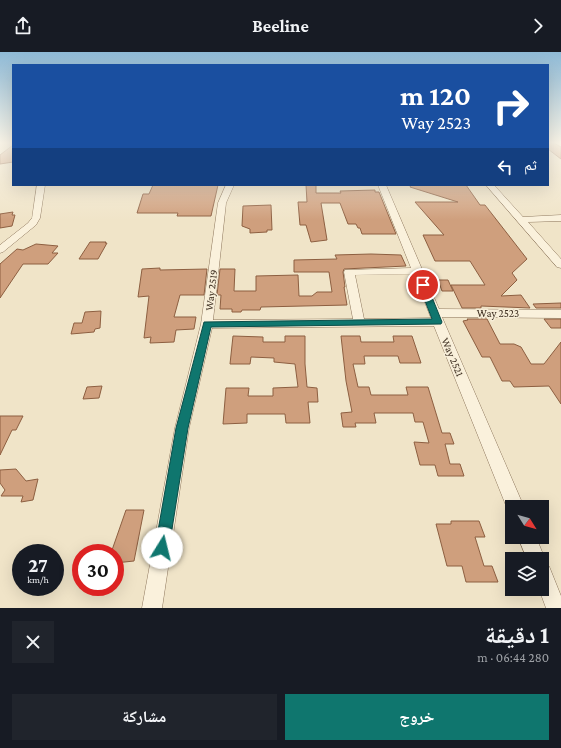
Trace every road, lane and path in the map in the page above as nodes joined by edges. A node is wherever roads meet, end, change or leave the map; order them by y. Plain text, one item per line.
1 (41, 186) edge
2 (230, 186) edge
3 (382, 186) edge
4 (491, 186) edge
5 (561, 218) edge
6 (522, 220) junction
7 (0, 250) edge
8 (561, 265) edge
9 (417, 271) junction
10 (561, 314) edge
11 (436, 317) junction
12 (359, 322) junction
13 (207, 324) junction
14 (512, 500) edge
15 (549, 590) edge
16 (152, 608) edge
17 (556, 608) edge

1 - 7 street
2 - 13 street, Way 2519
3 - 9 street, Way 2521
4 - 6 street
5 - 6 street
6 - 8 street
9 - 11 street, Way 2521
9 - 12 street
10 - 11 street, Way 2523
11 - 12 street, Way 2523
11 - 14 street, Way 2521
12 - 13 street, Way 2523
13 - 16 street, Way 2519
15 - 17 street

